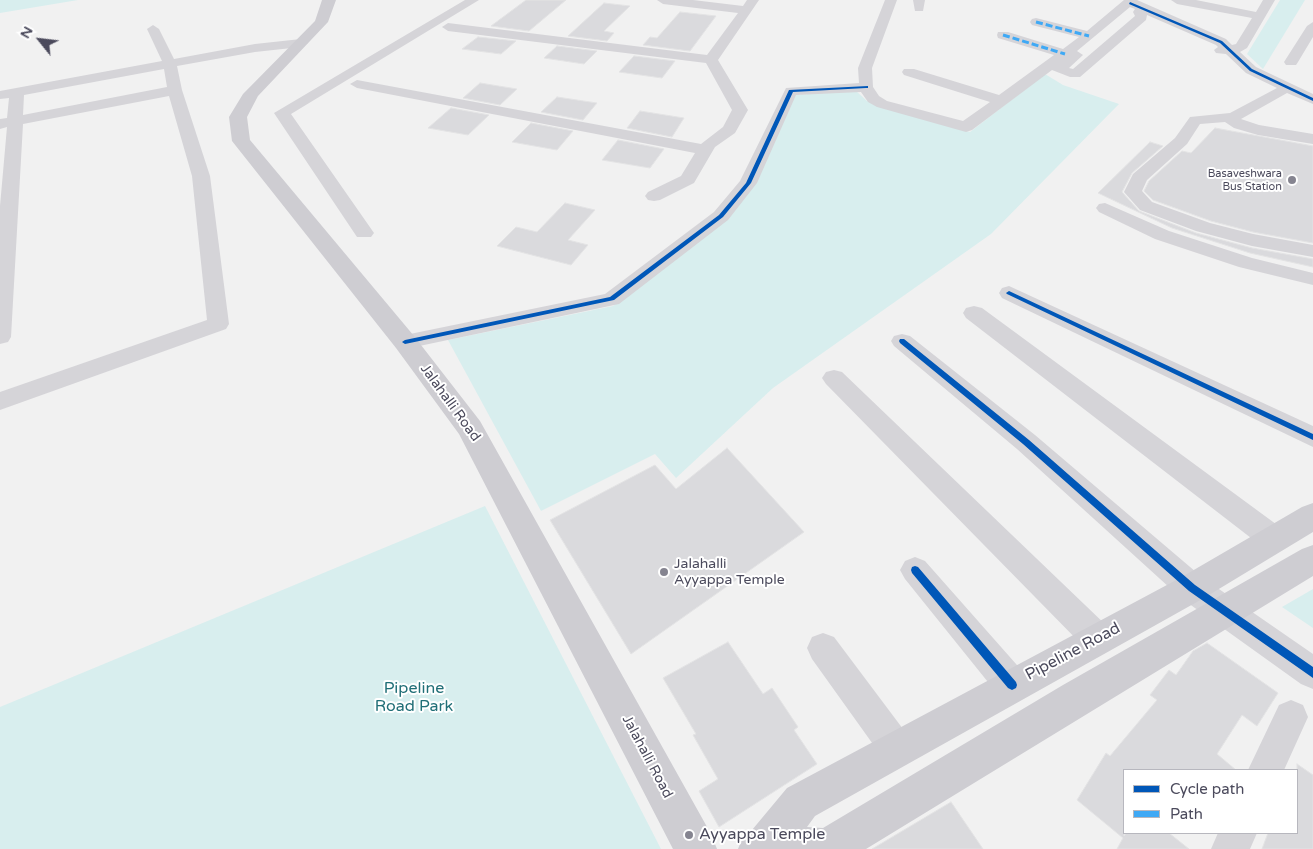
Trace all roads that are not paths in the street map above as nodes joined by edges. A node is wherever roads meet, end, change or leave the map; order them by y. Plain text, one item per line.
1 (329, 0) edge
2 (473, 0) edge
3 (663, 0) edge
4 (891, 0) edge
5 (1179, 0) edge
6 (1270, 0) edge
7 (1218, 4) edge
8 (750, 5) edge
9 (1139, 8) edge
10 (1260, 16) junction
11 (1036, 22) dead end
12 (448, 26) dead end
13 (1313, 26) edge
14 (153, 29) dead end
15 (1003, 35) dead end
16 (1089, 36) junction
17 (301, 43) junction
18 (1226, 50) junction
19 (1065, 54) junction
20 (711, 60) junction
21 (1291, 62) dead end
22 (170, 64) junction
23 (909, 72) dead end
24 (357, 84) dead end
25 (866, 87) junction
26 (175, 90) junction
27 (1280, 92) junction
28 (8, 93) edge
29 (1313, 100) edge
30 (1002, 101) junction
31 (1313, 108) edge
32 (1229, 118) junction
33 (7, 122) edge
34 (1313, 139) edge
35 (706, 150) junction
36 (654, 196) dead end
37 (1105, 208) dead end
38 (364, 233) dead end
39 (1313, 251) edge
40 (1313, 279) edge
41 (1009, 293) dead end
42 (974, 313) dead end
43 (0, 338) edge
44 (902, 341) dead end
45 (405, 342) junction
46 (834, 378) dead end
47 (0, 401) edge
48 (1313, 436) edge
49 (1313, 516) edge
50 (1274, 540) junction
51 (1313, 559) edge
52 (915, 570) dead end
53 (1192, 588) junction
54 (1225, 612) junction
55 (1098, 639) junction
56 (823, 648) dead end
57 (1313, 673) edge
58 (1012, 685) junction
59 (1291, 717) dead end
60 (898, 749) junction
61 (1266, 769) edge
62 (1238, 834) edge
63 (763, 847) edge
64 (696, 849) edge
65 (826, 849) edge
66 (1230, 849) edge

1 - 17 main road, Jalahalli Road
2 - 38 street
3 - 8 street
4 - 25 street
5 - 7 street
6 - 10 street
7 - 10 street
8 - 20 street
9 - 9 street
9 - 16 street
9 - 18 street
10 - 18 street
11 - 16 street
12 - 20 street
13 - 21 street
14 - 22 street
15 - 19 street
16 - 19 street
17 - 22 street
17 - 45 main road, Jalahalli Road
18 - 27 street
18 - 29 street
19 - 30 street
20 - 35 street
22 - 26 street
22 - 28 street
23 - 30 street
24 - 35 street
25 - 30 street
25 - 45 street
26 - 33 street
26 - 47 street
27 - 31 street
27 - 32 street
28 - 33 street
32 - 34 street
32 - 39 street
33 - 43 street
35 - 36 street
37 - 40 street
41 - 48 street
42 - 50 street
44 - 53 street
45 - 64 main road, Jalahalli Road
46 - 55 street
49 - 50 main road, Pipeline Road
50 - 53 main road, Pipeline Road
51 - 54 main road, Pipeline Road
52 - 58 street
53 - 54 street
53 - 55 main road, Pipeline Road
54 - 57 street
54 - 65 main road, Pipeline Road
55 - 58 main road, Pipeline Road
56 - 60 street
58 - 60 main road, Pipeline Road
59 - 61 street
60 - 63 main road, Pipeline Road
62 - 66 street
63 - 65 main road, Pipeline Road

